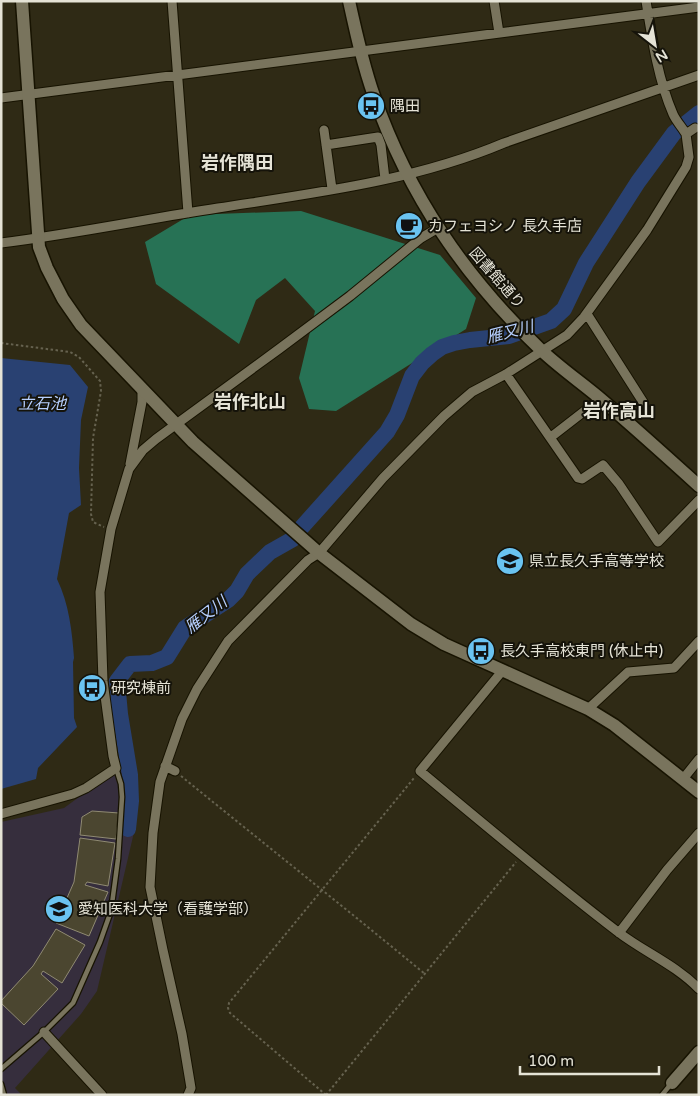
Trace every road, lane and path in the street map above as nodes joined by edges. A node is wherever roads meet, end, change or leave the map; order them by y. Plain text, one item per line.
1 (22, 1) edge
2 (172, 1) edge
3 (349, 1) edge
4 (494, 1) edge
5 (646, 1) edge
6 (699, 6) edge
7 (648, 13) junction
8 (499, 34) junction
9 (360, 52) junction
10 (176, 75) junction
11 (699, 75) edge
12 (664, 87) junction
13 (28, 95) junction
14 (1, 98) edge
15 (695, 128) dead end
16 (324, 130) dead end
17 (685, 133) junction
18 (326, 145) junction
19 (407, 174) junction
20 (384, 179) junction
21 (332, 189) junction
22 (188, 213) junction
23 (438, 228) junction
24 (38, 237) junction
25 (1, 243) edge
26 (587, 314) junction
27 (1, 343) edge
28 (542, 351) junction
29 (506, 374) junction
30 (142, 388) junction
31 (600, 399) junction
32 (643, 402) dead end
33 (176, 424) junction
34 (551, 437) junction
35 (129, 469) junction
36 (699, 486) edge
37 (699, 500) edge
38 (111, 529) junction
39 (318, 553) junction
40 (699, 641) edge
41 (503, 670) junction
42 (588, 709) junction
43 (699, 759) edge
44 (165, 766) junction
45 (116, 768) junction
46 (175, 771) joint
47 (420, 771) junction
48 (683, 779) junction
49 (699, 792) edge
50 (1, 814) edge
51 (699, 833) edge
52 (522, 856) junction
53 (324, 890) junction
54 (620, 933) junction
55 (424, 974) junction
56 (699, 989) edge
57 (44, 1032) junction
58 (699, 1052) edge
59 (1, 1069) edge
60 (672, 1083) joint
61 (1, 1084) edge
62 (4, 1095) edge
63 (102, 1095) edge
64 (188, 1095) edge
65 (326, 1095) edge
66 (662, 1095) edge

1 - 13 street
2 - 10 street
3 - 9 street, 図書館通り
4 - 8 street
5 - 7 street
6 - 7 street
7 - 8 street
7 - 12 street
8 - 9 street
9 - 10 street
9 - 19 street, 図書館通り
10 - 13 street
10 - 22 street
11 - 12 street
12 - 17 street
12 - 19 street
13 - 14 street
13 - 24 street
15 - 17 street
16 - 18 street
17 - 26 street
18 - 20 street
18 - 21 street
19 - 20 street
19 - 23 street, 図書館通り
20 - 21 street
21 - 22 street
22 - 24 street
23 - 28 street, 図書館通り
23 - 33 street
24 - 25 street
24 - 30 street
26 - 28 street
26 - 32 street
27 - 38 path
28 - 29 street
28 - 31 street, 図書館通り
29 - 34 street
29 - 39 street
30 - 33 street
30 - 35 street
31 - 34 street
31 - 36 street, 図書館通り
33 - 35 street
33 - 39 street
34 - 37 street
35 - 38 street
38 - 45 street
39 - 41 street
39 - 44 street
40 - 42 street
41 - 42 street
41 - 47 street
42 - 48 street
43 - 48 street
44 - 46 street
44 - 64 street
45 - 50 street
45 - 57 lane
46 - 53 path
47 - 52 street
47 - 53 path
48 - 49 street
51 - 54 street
52 - 54 street
52 - 55 path
53 - 55 path
53 - 65 path
54 - 56 street
55 - 65 path
57 - 59 lane
57 - 63 street
58 - 60 street
60 - 66 lane
61 - 62 lane

